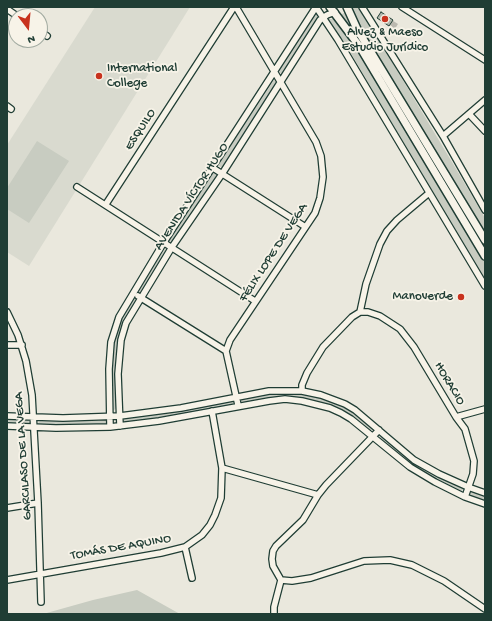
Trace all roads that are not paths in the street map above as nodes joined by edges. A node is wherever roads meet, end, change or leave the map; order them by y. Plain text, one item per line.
1 (235, 7) edge
2 (316, 7) edge
3 (346, 7) edge
4 (362, 7) edge
5 (402, 7) edge
6 (332, 9) edge
7 (323, 18) junction
8 (485, 60) edge
9 (275, 72) junction
10 (280, 81) junction
11 (485, 100) edge
12 (469, 114) junction
13 (485, 131) edge
14 (443, 136) junction
15 (213, 168) junction
16 (222, 174) junction
17 (77, 187) dead end
18 (429, 193) junction
19 (106, 204) junction
20 (485, 210) edge
21 (304, 226) junction
22 (485, 240) edge
23 (164, 242) junction
24 (172, 247) junction
25 (485, 256) edge
26 (485, 286) edge
27 (133, 292) junction
28 (141, 297) junction
29 (255, 301) junction
30 (7, 312) edge
31 (360, 312) junction
32 (7, 345) edge
33 (22, 345) junction
34 (226, 351) junction
35 (302, 391) junction
36 (237, 396) junction
37 (238, 406) junction
38 (485, 409) edge
39 (212, 411) junction
40 (7, 416) edge
41 (110, 416) junction
42 (120, 416) junction
43 (456, 417) junction
44 (33, 418) junction
45 (7, 426) edge
46 (120, 426) junction
47 (34, 427) junction
48 (110, 427) junction
49 (379, 430) junction
50 (373, 436) junction
51 (222, 468) junction
52 (468, 488) junction
53 (485, 493) edge
54 (318, 495) junction
55 (465, 497) junction
56 (38, 503) junction
57 (485, 504) edge
58 (7, 508) edge
59 (185, 547) junction
60 (41, 573) junction
61 (192, 578) dead end
62 (7, 580) edge
63 (281, 580) junction
64 (41, 602) dead end
65 (485, 608) edge
66 (274, 614) edge

1 - 9 street, FÉLIX LOPE DE VEGA
1 - 19 street, ESQUILO
2 - 7 street
2 - 9 street, AVENIDA VÍCTOR HUGO
3 - 6 main road
3 - 22 main road
4 - 14 street
5 - 8 street
6 - 7 street, AVENIDA VÍCTOR HUGO
6 - 25 main road
7 - 10 street, AVENIDA VÍCTOR HUGO
7 - 18 street
9 - 10 street, FÉLIX LOPE DE VEGA
9 - 15 street, AVENIDA VÍCTOR HUGO
10 - 16 street, AVENIDA VÍCTOR HUGO
10 - 21 street, FÉLIX LOPE DE VEGA
11 - 12 street
12 - 13 street
12 - 14 street
14 - 20 street
15 - 16 street
15 - 23 street, AVENIDA VÍCTOR HUGO
16 - 21 street
16 - 24 street, AVENIDA VÍCTOR HUGO
17 - 19 street
18 - 26 street
18 - 31 street
19 - 23 street
21 - 29 street, FÉLIX LOPE DE VEGA
23 - 24 street
23 - 27 street, AVENIDA VÍCTOR HUGO
24 - 28 street, AVENIDA VÍCTOR HUGO
24 - 29 street
27 - 28 street
27 - 41 street, AVENIDA VÍCTOR HUGO
28 - 34 street
28 - 42 street, AVENIDA VÍCTOR HUGO
29 - 34 street, FÉLIX LOPE DE VEGA
30 - 33 street, GARCILASO DE LA VEGA
31 - 35 street
31 - 43 street, HORACIO
32 - 33 street
33 - 44 street, GARCILASO DE LA VEGA
34 - 36 street
35 - 36 street
35 - 49 street
36 - 37 street
36 - 42 street
37 - 39 street
37 - 50 street
38 - 43 street
39 - 46 street
39 - 51 street, TOMÁS DE AQUINO
40 - 44 street
41 - 42 street
41 - 44 street
41 - 48 street, AVENIDA VÍCTOR HUGO
42 - 46 street, AVENIDA VÍCTOR HUGO
43 - 52 street, HORACIO
44 - 47 street, GARCILASO DE LA VEGA
45 - 47 street
46 - 48 street
47 - 48 street
47 - 56 street, GARCILASO DE LA VEGA
49 - 50 street
49 - 52 street
50 - 54 street
50 - 55 street
51 - 54 street
51 - 59 street, TOMÁS DE AQUINO
52 - 53 street
52 - 55 street, HORACIO
54 - 63 street
55 - 57 street
56 - 58 street
56 - 60 street, GARCILASO DE LA VEGA
59 - 60 street, TOMÁS DE AQUINO
59 - 61 street
60 - 62 street, TOMÁS DE AQUINO
60 - 64 street, GARCILASO DE LA VEGA
63 - 65 street
63 - 66 street

